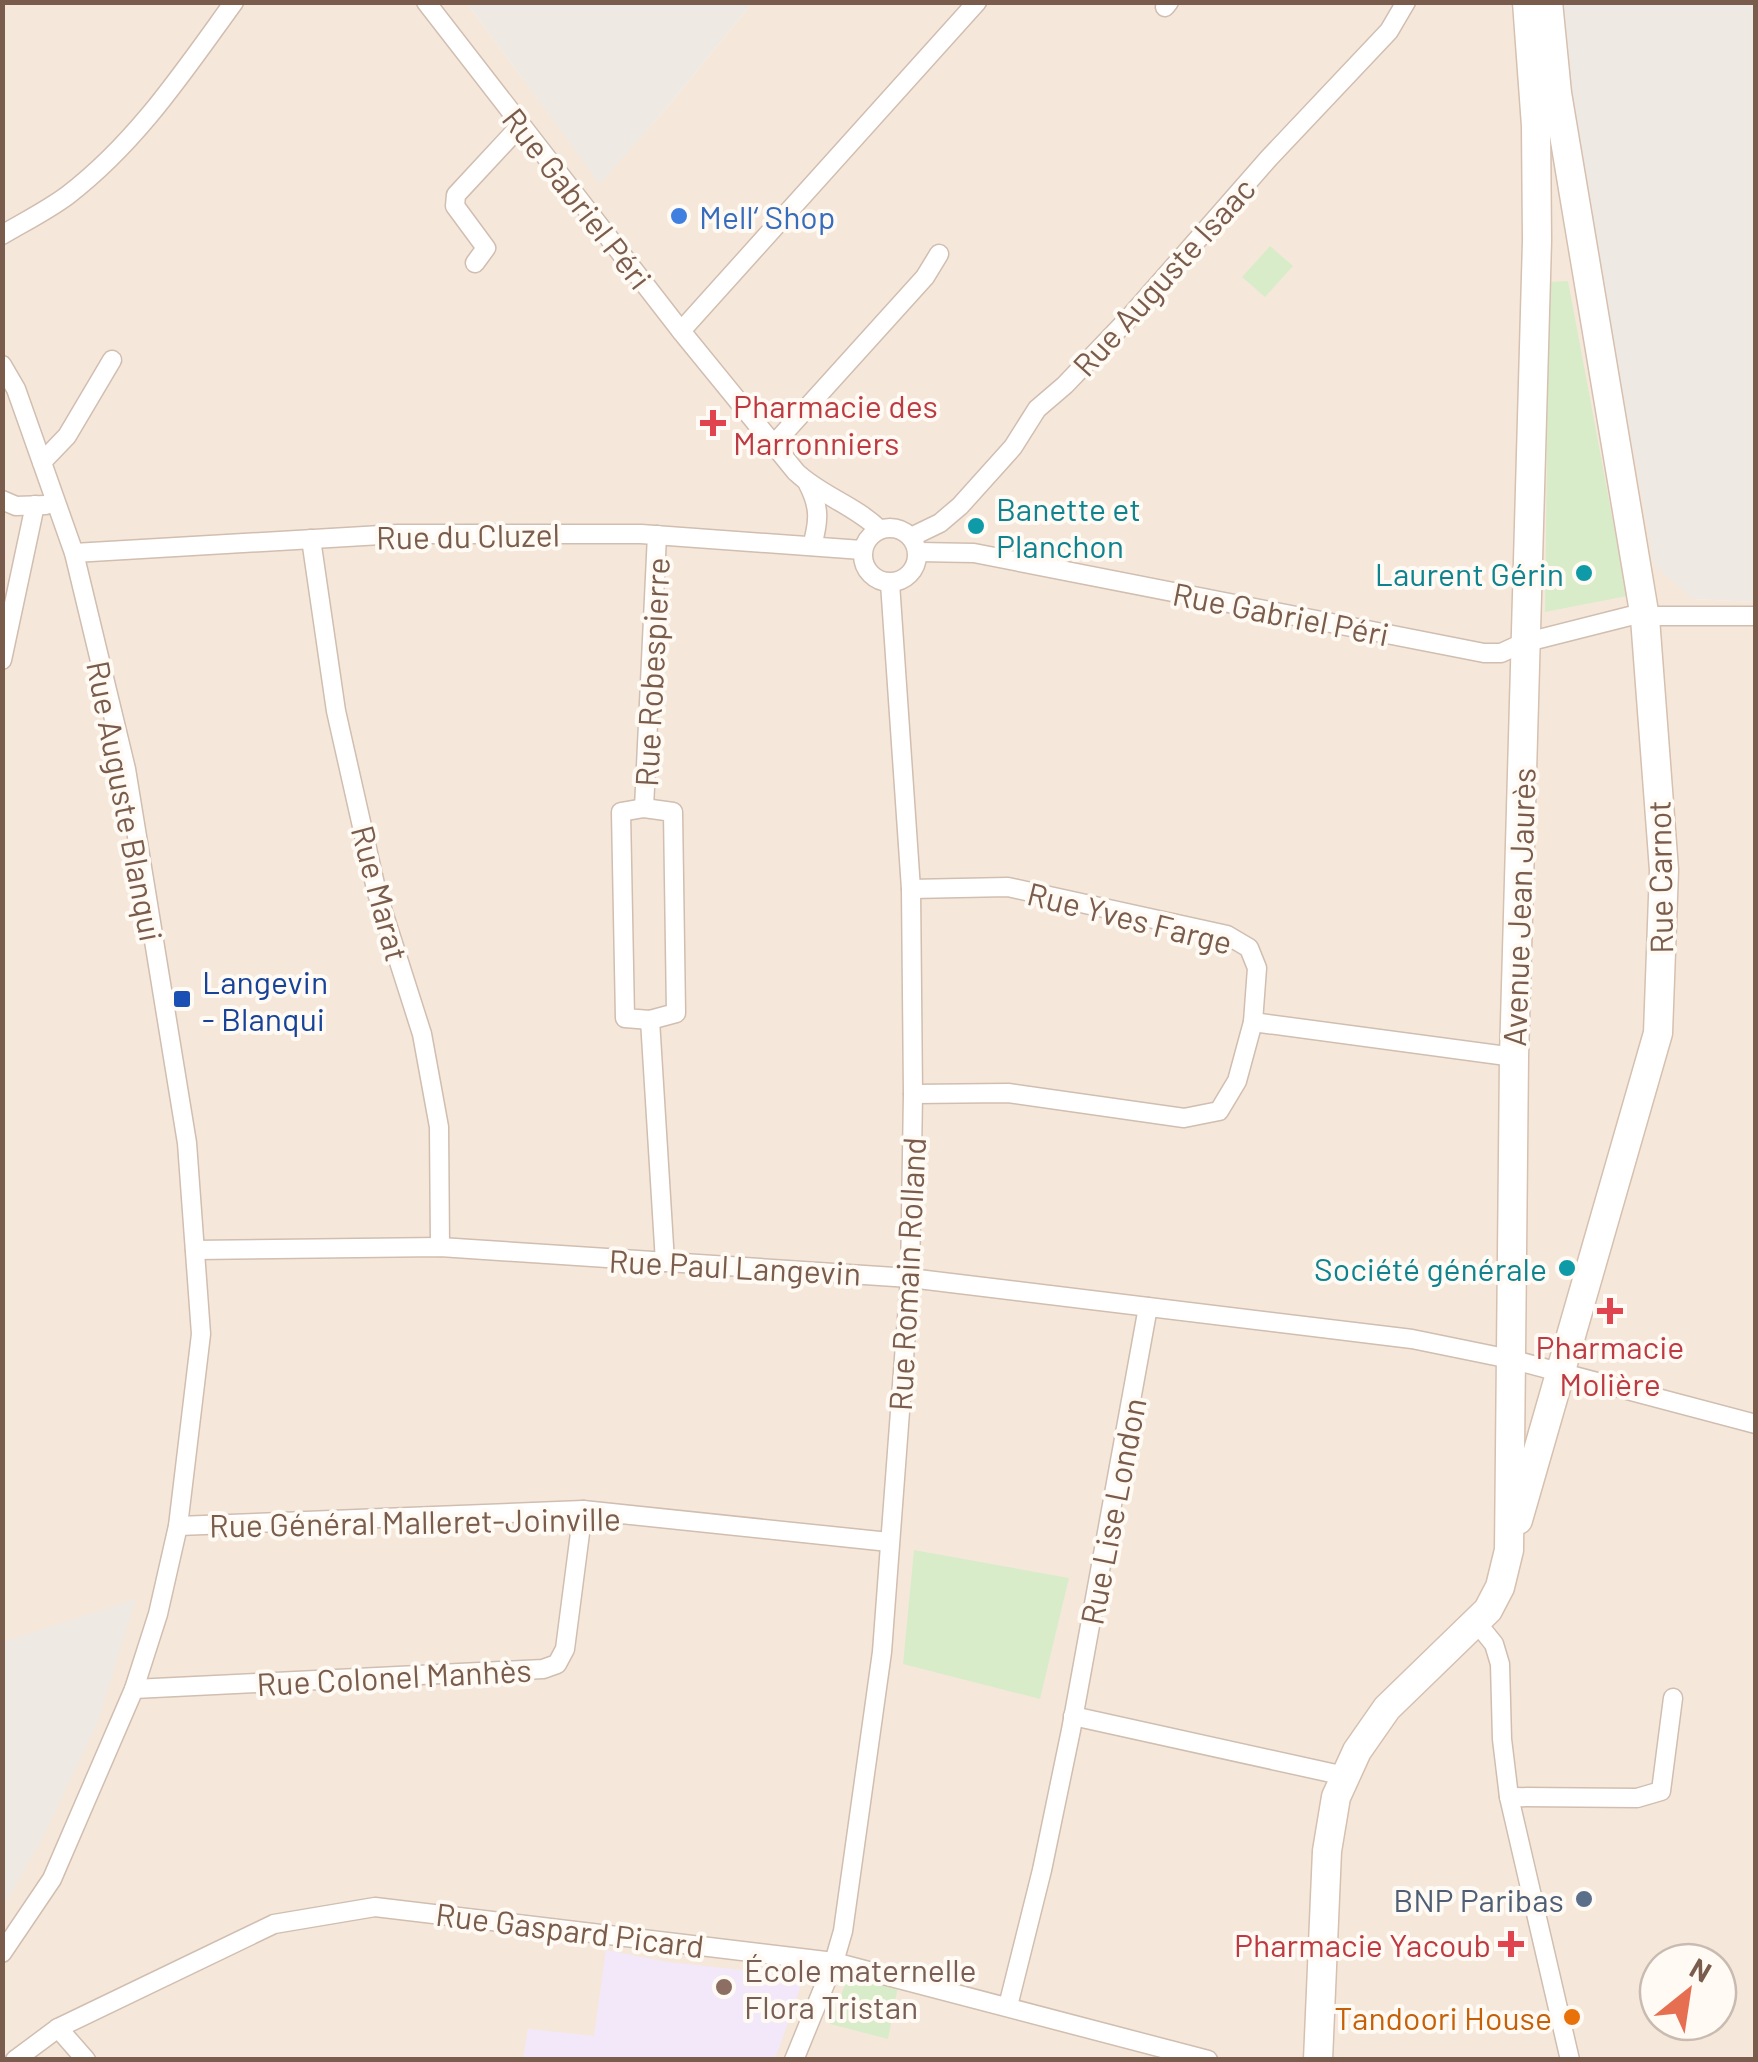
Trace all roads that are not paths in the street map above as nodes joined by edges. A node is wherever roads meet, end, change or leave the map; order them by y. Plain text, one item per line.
1 (234, 2) edge
2 (426, 2) edge
3 (978, 2) edge
4 (1406, 2) edge
5 (1526, 2) edge
6 (1540, 2) edge
7 (1548, 2) edge
8 (521, 124) junction
9 (1573, 189) junction
10 (2, 235) edge
11 (1538, 241) junction
12 (1582, 244) junction
13 (939, 254) dead end
14 (475, 263) dead end
15 (681, 331) junction
16 (112, 360) dead end
17 (2, 364) edge
18 (775, 443) junction
19 (42, 462) junction
20 (808, 484) junction
21 (2, 500) edge
22 (57, 504) junction
23 (34, 505) junction
24 (952, 513) junction
25 (879, 529) junction
26 (657, 536) junction
27 (311, 539) junction
28 (914, 544) junction
29 (812, 546) junction
30 (862, 550) junction
31 (74, 552) junction
32 (965, 552) junction
33 (890, 583) junction
34 (1756, 616) edge
35 (1645, 618) junction
36 (1523, 643) junction
37 (2, 660) edge
38 (644, 808) junction
39 (911, 889) junction
40 (650, 1020) junction
41 (1253, 1022) junction
42 (1514, 1057) junction
43 (914, 1094) junction
44 (440, 1248) junction
45 (195, 1250) junction
46 (666, 1262) junction
47 (910, 1278) junction
48 (1148, 1306) junction
49 (1510, 1359) junction
50 (1561, 1372) junction
51 (1756, 1424) edge
52 (583, 1510) junction
53 (178, 1526) junction
54 (890, 1542) junction
55 (1509, 1550) junction
56 (1477, 1623) junction
57 (134, 1689) junction
58 (1672, 1698) dead end
59 (1072, 1723) junction
60 (1345, 1776) junction
61 (1509, 1797) junction
62 (2, 1954) edge
63 (834, 1962) junction
64 (1008, 2006) junction
65 (58, 2028) junction
66 (15, 2060) edge
67 (86, 2060) edge
68 (794, 2060) edge
69 (1208, 2060) edge
70 (1318, 2060) edge
71 (1570, 2060) edge

1 - 10 street
2 - 8 street, Rue Gabriel Péri
3 - 15 street
4 - 24 street, Rue Auguste Isaac
5 - 11 main road, Avenue Jean Jaurès
6 - 9 main road, Rue Carnot
7 - 9 main road, Rue Carnot
8 - 14 street
8 - 15 street, Rue Gabriel Péri
9 - 12 main road, Rue Carnot
11 - 12 main road
11 - 36 main road, Avenue Jean Jaurès
12 - 35 main road, Rue Carnot
13 - 18 street
15 - 18 street, Rue Gabriel Péri
16 - 19 street
17 - 19 street, Rue Auguste Blanqui
18 - 20 street, Rue Gabriel Péri
19 - 22 street, Rue Auguste Blanqui
20 - 25 street, Rue Gabriel Péri
20 - 29 street, Rue Gabriel Péri
21 - 23 street
22 - 23 street
22 - 31 street, Rue Auguste Blanqui
23 - 37 street
24 - 28 street, Rue Auguste Isaac
24 - 32 street
25 - 28 street
25 - 30 street
26 - 27 street, Rue du Cluzel
26 - 29 street, Rue du Cluzel
26 - 38 street, Rue Robespierre
27 - 31 street, Rue du Cluzel
27 - 44 street, Rue Marat
28 - 32 street, Rue Gabriel Péri
28 - 33 street
29 - 30 street, Rue du Cluzel
30 - 33 street
31 - 45 street, Rue Auguste Blanqui
32 - 36 street, Rue Gabriel Péri
33 - 39 street, Rue Romain Rolland
34 - 35 street, Rue Gabriel Péri
35 - 36 street, Rue Gabriel Péri
35 - 50 main road, Rue Carnot
36 - 42 main road, Avenue Jean Jaurès
38 - 40 street
38 - 40 street
39 - 41 street, Rue Yves Farge
39 - 43 street, Rue Romain Rolland
40 - 46 street
41 - 42 street
41 - 43 street, Rue Yves Farge
42 - 49 main road, Avenue Jean Jaurès
43 - 47 street, Rue Romain Rolland
44 - 45 street, Rue Paul Langevin
44 - 46 street, Rue Paul Langevin
45 - 53 street, Rue Auguste Blanqui
46 - 47 street, Rue Paul Langevin
47 - 48 street, Rue Paul Langevin
47 - 54 street, Rue Romain Rolland
48 - 49 street, Rue Paul Langevin
48 - 59 street, Rue Lise London
49 - 50 street, Rue Paul Langevin
49 - 55 main road, Avenue Jean Jaurès
50 - 51 street, Rue Paul Langevin
50 - 55 main road, Rue Carnot
52 - 53 street, Rue Général Malleret-Joinville
52 - 54 street, Rue Général Malleret-Joinville
52 - 57 street, Rue Colonel Manhès
53 - 57 street, Rue Auguste Blanqui
54 - 63 street, Rue Romain Rolland
55 - 56 main road, Avenue Jean Jaurès
56 - 60 main road, Avenue Jean Jaurès
56 - 61 street
57 - 62 street, Rue Auguste Blanqui
58 - 61 street
59 - 60 street
59 - 64 street, Rue Lise London
60 - 70 main road, Avenue Jean Jaurès
61 - 71 street
63 - 64 street, Rue Gaspard Picard
63 - 65 street, Rue Gaspard Picard
63 - 68 street, Rue Romain Rolland
64 - 69 street, Rue Gaspard Picard
65 - 66 street, Rue Gaspard Picard
65 - 67 street

